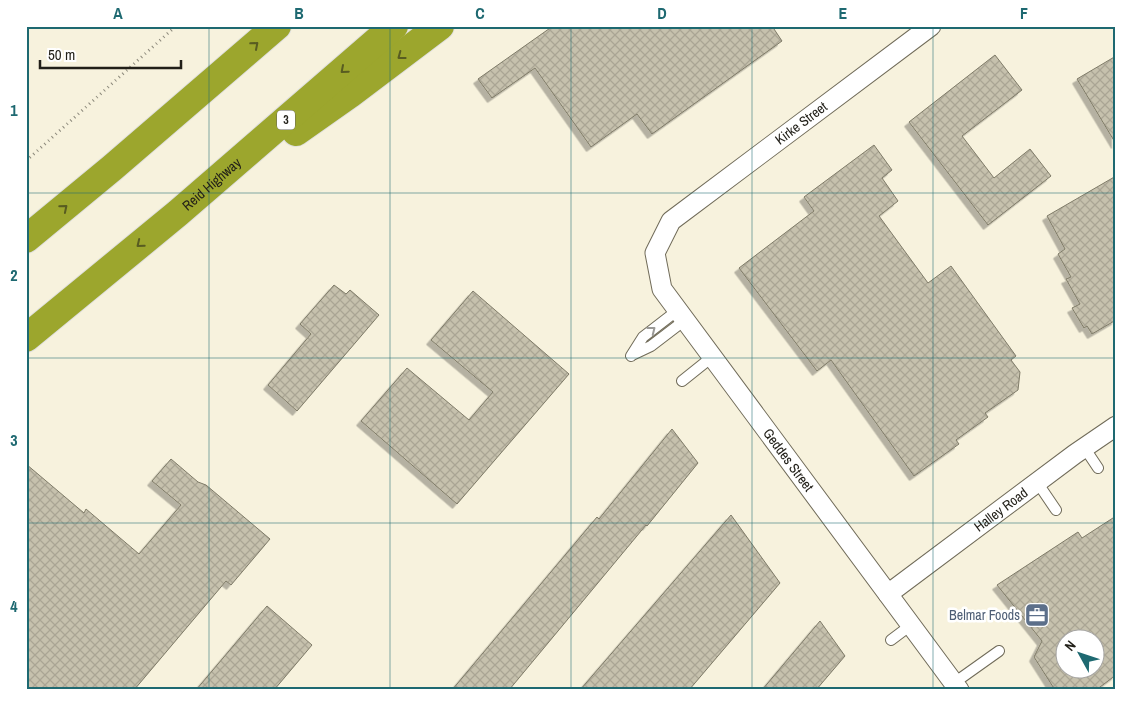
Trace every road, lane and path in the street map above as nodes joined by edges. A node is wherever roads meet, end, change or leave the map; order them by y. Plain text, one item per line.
1 (176, 26) edge
2 (248, 26) edge
3 (277, 26) edge
4 (394, 26) edge
5 (440, 26) edge
6 (931, 26) edge
7 (26, 161) edge
8 (112, 168) junction
9 (178, 214) junction
10 (671, 220) joint
11 (26, 239) edge
12 (682, 315) junction
13 (26, 338) edge
14 (712, 357) junction
15 (682, 381) dead end
16 (1116, 426) edge
17 (1084, 447) junction
18 (1098, 468) dead end
19 (1037, 482) junction
20 (1056, 510) dead end
21 (888, 594) junction
22 (911, 625) junction
23 (891, 640) dead end
24 (999, 651) dead end
25 (957, 686) edge

1 - 7 path
2 - 8 highway
8 -> 3 highway
4 -> 9 highway, Reid Highway / 3
5 -> 9 highway
6 - 10 street, Kirke Street
11 -> 8 highway
9 -> 13 highway, Reid Highway / 3
10 - 12 street, Geddes Street
12 -> 12 lane
12 - 14 street, Geddes Street
14 - 15 lane
14 - 21 street, Geddes Street
16 - 17 street, Halley Road
17 - 18 lane
17 - 19 street, Halley Road
19 - 20 lane
19 - 21 street, Halley Road
21 - 22 street, Geddes Street
22 - 23 lane
22 - 25 street, Geddes Street
24 - 25 lane

